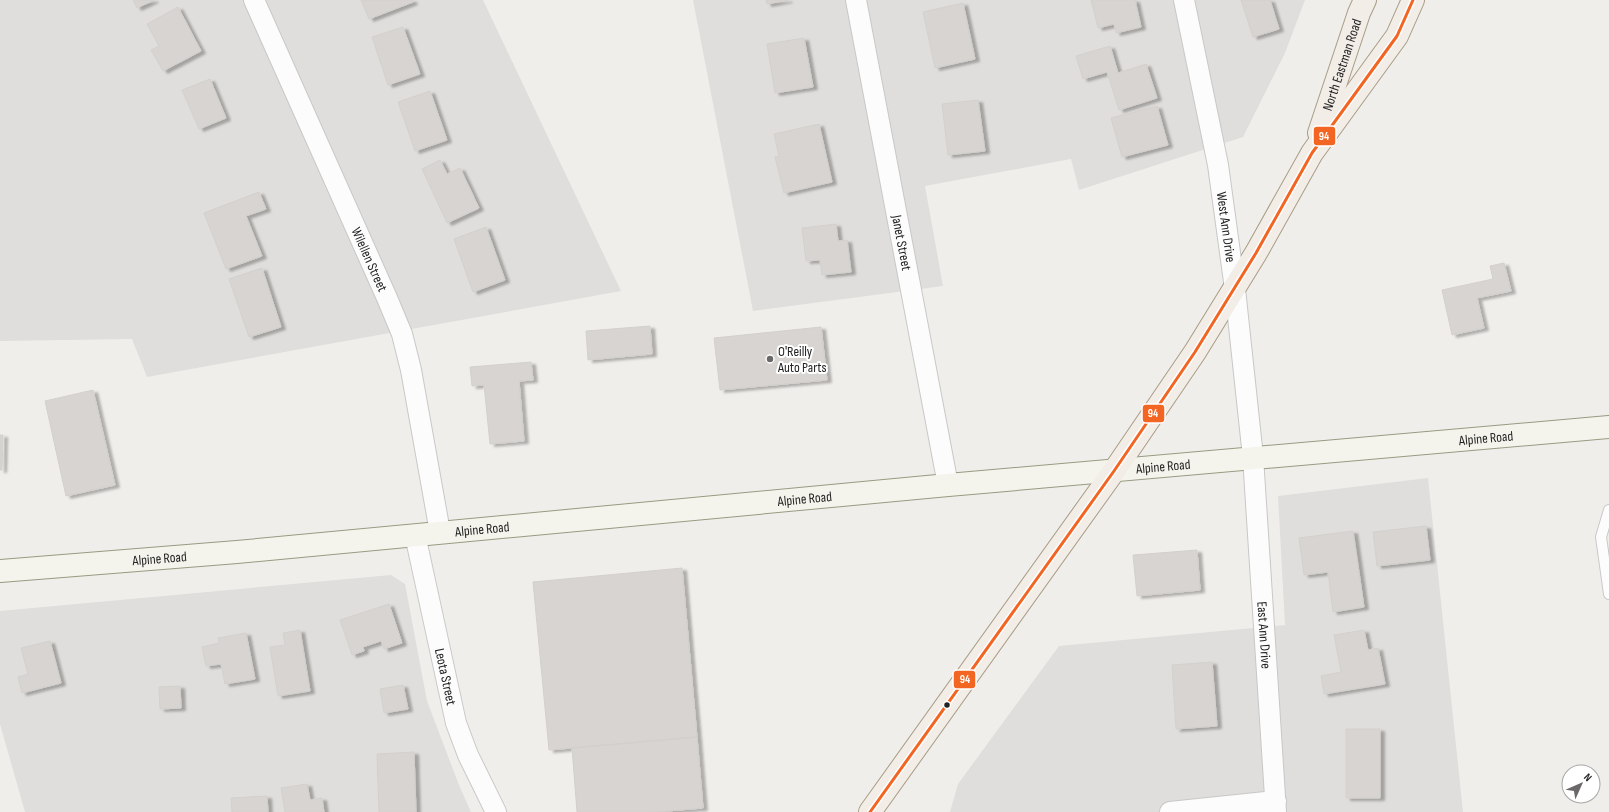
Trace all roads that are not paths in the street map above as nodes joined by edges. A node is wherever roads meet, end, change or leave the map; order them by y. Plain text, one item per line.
1 (254, 0) edge
2 (856, 0) edge
3 (1184, 0) edge
4 (1365, 0) edge
5 (1413, 0) edge
6 (1312, 153) junction
7 (1235, 289) junction
8 (1609, 427) edge
9 (1253, 457) junction
10 (1114, 470) junction
11 (948, 485) junction
12 (1609, 510) edge
13 (440, 532) junction
14 (416, 535) junction
15 (0, 571) edge
16 (1609, 594) edge
17 (1276, 807) edge
18 (496, 812) edge
19 (870, 812) edge
20 (1170, 812) edge

1 - 13 street, Wilellen Street
2 - 11 street, Janet Street
3 - 7 street, West Ann Drive
4 - 6 main road, North Eastman Road
5 - 6 main road, North Eastman Road
6 - 7 main road, North Eastman Road
7 - 9 street, West Ann Drive
7 - 10 main road, North Eastman Road
8 - 9 main road, Alpine Road
9 - 10 main road, Alpine Road
9 - 17 street, East Ann Drive
10 - 11 main road, Alpine Road
10 - 19 main road, North Eastman Road
11 - 13 main road, Alpine Road
12 - 16 lane
13 - 14 main road, Alpine Road
14 - 15 main road, Alpine Road
14 - 18 street, Leota Street
17 - 20 street

